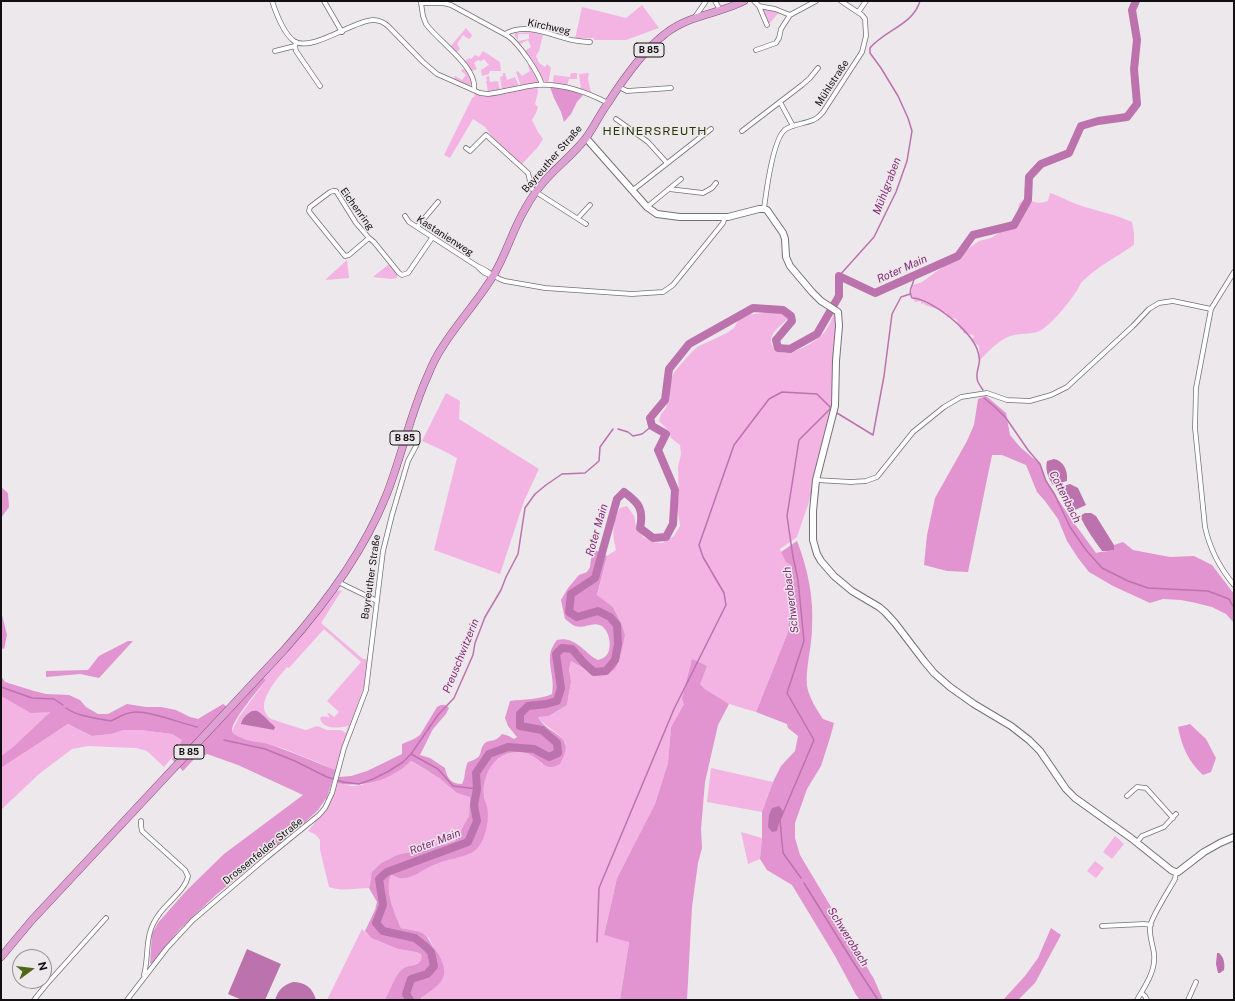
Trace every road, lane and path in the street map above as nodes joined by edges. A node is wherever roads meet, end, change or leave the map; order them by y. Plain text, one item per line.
1 (272, 1) edge
2 (324, 1) edge
3 (706, 1) edge
4 (715, 1) edge
5 (744, 1) edge
6 (754, 1) edge
7 (816, 1) edge
8 (841, 1) edge
9 (866, 1) edge
10 (421, 2) edge
11 (759, 6) junction
12 (720, 11) junction
13 (859, 11) junction
14 (790, 15) junction
15 (694, 19) junction
16 (767, 25) dead end
17 (342, 32) junction
18 (505, 34) junction
19 (590, 42) dead end
20 (295, 44) junction
21 (756, 50) dead end
22 (275, 51) dead end
23 (818, 68) dead end
24 (542, 85) junction
25 (320, 86) dead end
26 (619, 87) junction
27 (671, 88) dead end
28 (474, 90) junction
29 (780, 102) junction
30 (608, 103) junction
31 (616, 119) dead end
32 (793, 126) junction
33 (711, 129) dead end
34 (742, 131) dead end
35 (586, 138) junction
36 (466, 148) dead end
37 (667, 163) junction
38 (681, 179) dead end
39 (716, 183) dead end
40 (633, 190) junction
41 (669, 190) junction
42 (536, 192) junction
43 (438, 202) dead end
44 (590, 205) dead end
45 (647, 207) junction
46 (764, 209) junction
47 (405, 216) dead end
48 (725, 217) junction
49 (578, 218) junction
50 (586, 224) dead end
51 (417, 227) junction
52 (369, 238) junction
53 (432, 238) junction
54 (1234, 272) edge
55 (494, 276) junction
56 (1211, 309) junction
57 (416, 446) dead end
58 (816, 480) junction
59 (338, 582) junction
60 (1234, 585) edge
61 (377, 601) junction
62 (357, 715) joint
63 (1127, 796) dead end
64 (1176, 814) dead end
65 (1173, 818) junction
66 (141, 821) dead end
67 (1234, 837) edge
68 (1137, 842) junction
69 (1176, 872) junction
70 (106, 918) dead end
71 (1150, 925) junction
72 (1102, 926) dead end
73 (1, 957) edge
74 (144, 977) junction
75 (1196, 982) dead end
76 (1141, 993) junction
77 (34, 1000) edge
78 (127, 1000) edge
79 (1137, 1000) edge
80 (1147, 1000) edge
81 (1188, 1000) edge

1 - 20 street
2 - 17 street
3 - 15 street
4 - 12 street
5 - 12 main road, Bayreuther Straße / B 85
6 - 11 street
7 - 14 street
8 - 13 street
9 - 13 street
10 - 18 street
10 - 28 street
11 - 14 street
11 - 16 street
12 - 15 main road, Bayreuther Straße / B 85
13 - 32 street, Mühlstraße
14 - 21 street
15 - 26 main road, Bayreuther Straße / B 85
17 - 20 street
17 - 28 street
18 - 19 street, Kirchweg
18 - 24 street
20 - 22 street
20 - 25 street
23 - 29 street
24 - 28 street
24 - 30 street
26 - 27 street
26 - 30 main road, Bayreuther Straße / B 85
29 - 32 street
29 - 34 street
30 - 35 main road, Bayreuther Straße / B 85
31 - 37 street
32 - 46 street, Mühlstraße
33 - 37 street
35 - 40 street
35 - 42 main road, Bayreuther Straße / B 85
36 - 42 street
37 - 40 street
38 - 41 street
39 - 41 street
40 - 45 street
41 - 45 street
42 - 49 street
42 - 55 main road, Bayreuther Straße / B 85
43 - 51 street
44 - 49 street
45 - 48 street
46 - 48 street
46 - 58 street
47 - 51 street, Kastanienweg
48 - 55 street, Kastanienweg
49 - 50 street
51 - 53 street, Kastanienweg
52 - 52 street, Eichenring
52 - 53 street, Eichenring
53 - 55 street, Kastanienweg
54 - 56 street
55 - 59 main road, Bayreuther Straße / B 85
56 - 58 street
56 - 60 street
57 - 61 street, Bayreuther Straße
58 - 68 street
59 - 61 street
59 - 73 main road, B 85
61 - 62 street, Bayreuther Straße
62 - 74 street, Drossenfelder Straße
63 - 65 street
64 - 65 street
65 - 68 street
66 - 74 street, Drossenfelder Straße
67 - 69 street
68 - 69 street
69 - 71 street
70 - 77 street
71 - 72 street
71 - 76 street
74 - 78 street, Drossenfelder Straße
75 - 81 street
76 - 79 street
76 - 80 street

